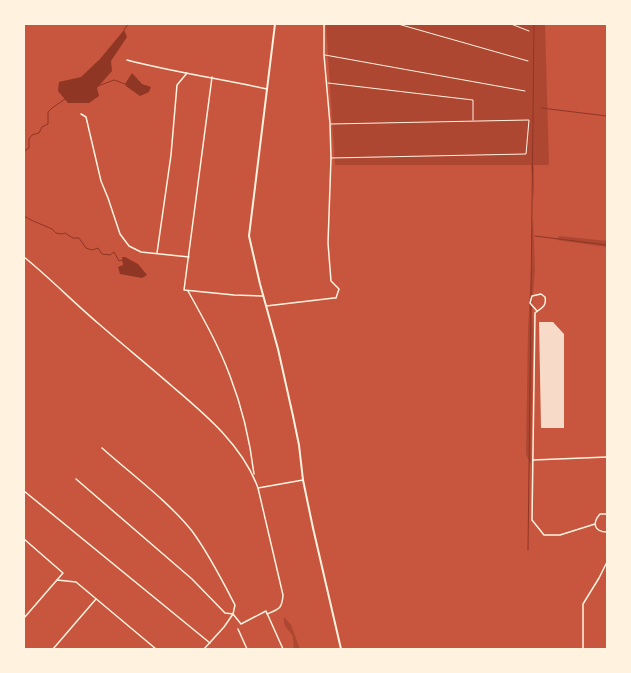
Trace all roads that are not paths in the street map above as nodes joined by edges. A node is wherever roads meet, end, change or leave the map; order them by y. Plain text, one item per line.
1 (275, 24) edge
2 (324, 24) edge
3 (398, 24) edge
4 (511, 24) edge
5 (529, 31) dead end
6 (324, 55) junction
7 (127, 60) dead end
8 (528, 61) dead end
9 (187, 73) junction
10 (212, 77) junction
11 (327, 83) junction
12 (267, 89) junction
13 (525, 91) dead end
14 (81, 114) dead end
15 (473, 121) junction
16 (330, 124) junction
17 (331, 158) junction
18 (157, 254) junction
19 (24, 257) edge
20 (189, 257) junction
21 (188, 291) junction
22 (263, 296) junction
23 (266, 306) junction
24 (537, 311) junction
25 (102, 448) dead end
26 (607, 457) edge
27 (533, 460) junction
28 (254, 476) junction
29 (76, 479) dead end
30 (303, 480) junction
31 (258, 488) junction
32 (24, 491) edge
33 (607, 514) edge
34 (595, 524) junction
35 (607, 532) edge
36 (24, 539) edge
37 (607, 562) edge
38 (57, 580) junction
39 (96, 599) junction
40 (233, 614) junction
41 (267, 614) junction
42 (24, 618) edge
43 (238, 629) dead end
44 (210, 643) junction
45 (53, 649) edge
46 (156, 649) edge
47 (204, 649) edge
48 (247, 649) edge
49 (283, 649) edge
50 (341, 649) edge
51 (584, 649) edge

1 - 12 street
2 - 6 street
3 - 8 lane
4 - 5 lane
6 - 11 street
6 - 13 lane
7 - 9 street
9 - 10 street
9 - 18 street
10 - 12 street
10 - 20 street
11 - 15 lane
11 - 16 street
12 - 22 street
14 - 18 street
15 - 16 lane
15 - 17 lane
16 - 17 street
17 - 23 street
18 - 20 street
19 - 28 street
20 - 21 street
21 - 22 street
21 - 28 street
22 - 23 street
23 - 30 street
24 - 24 street
24 - 27 street
25 - 40 street
26 - 27 street
27 - 34 street
28 - 31 street
29 - 40 street
30 - 31 street
30 - 50 street
31 - 41 street
32 - 44 street
33 - 34 street
34 - 35 street
36 - 38 street
37 - 51 street
38 - 39 street
38 - 42 street
39 - 45 street
39 - 46 street
40 - 41 street
40 - 44 street
41 - 49 street
43 - 48 street
44 - 47 street

